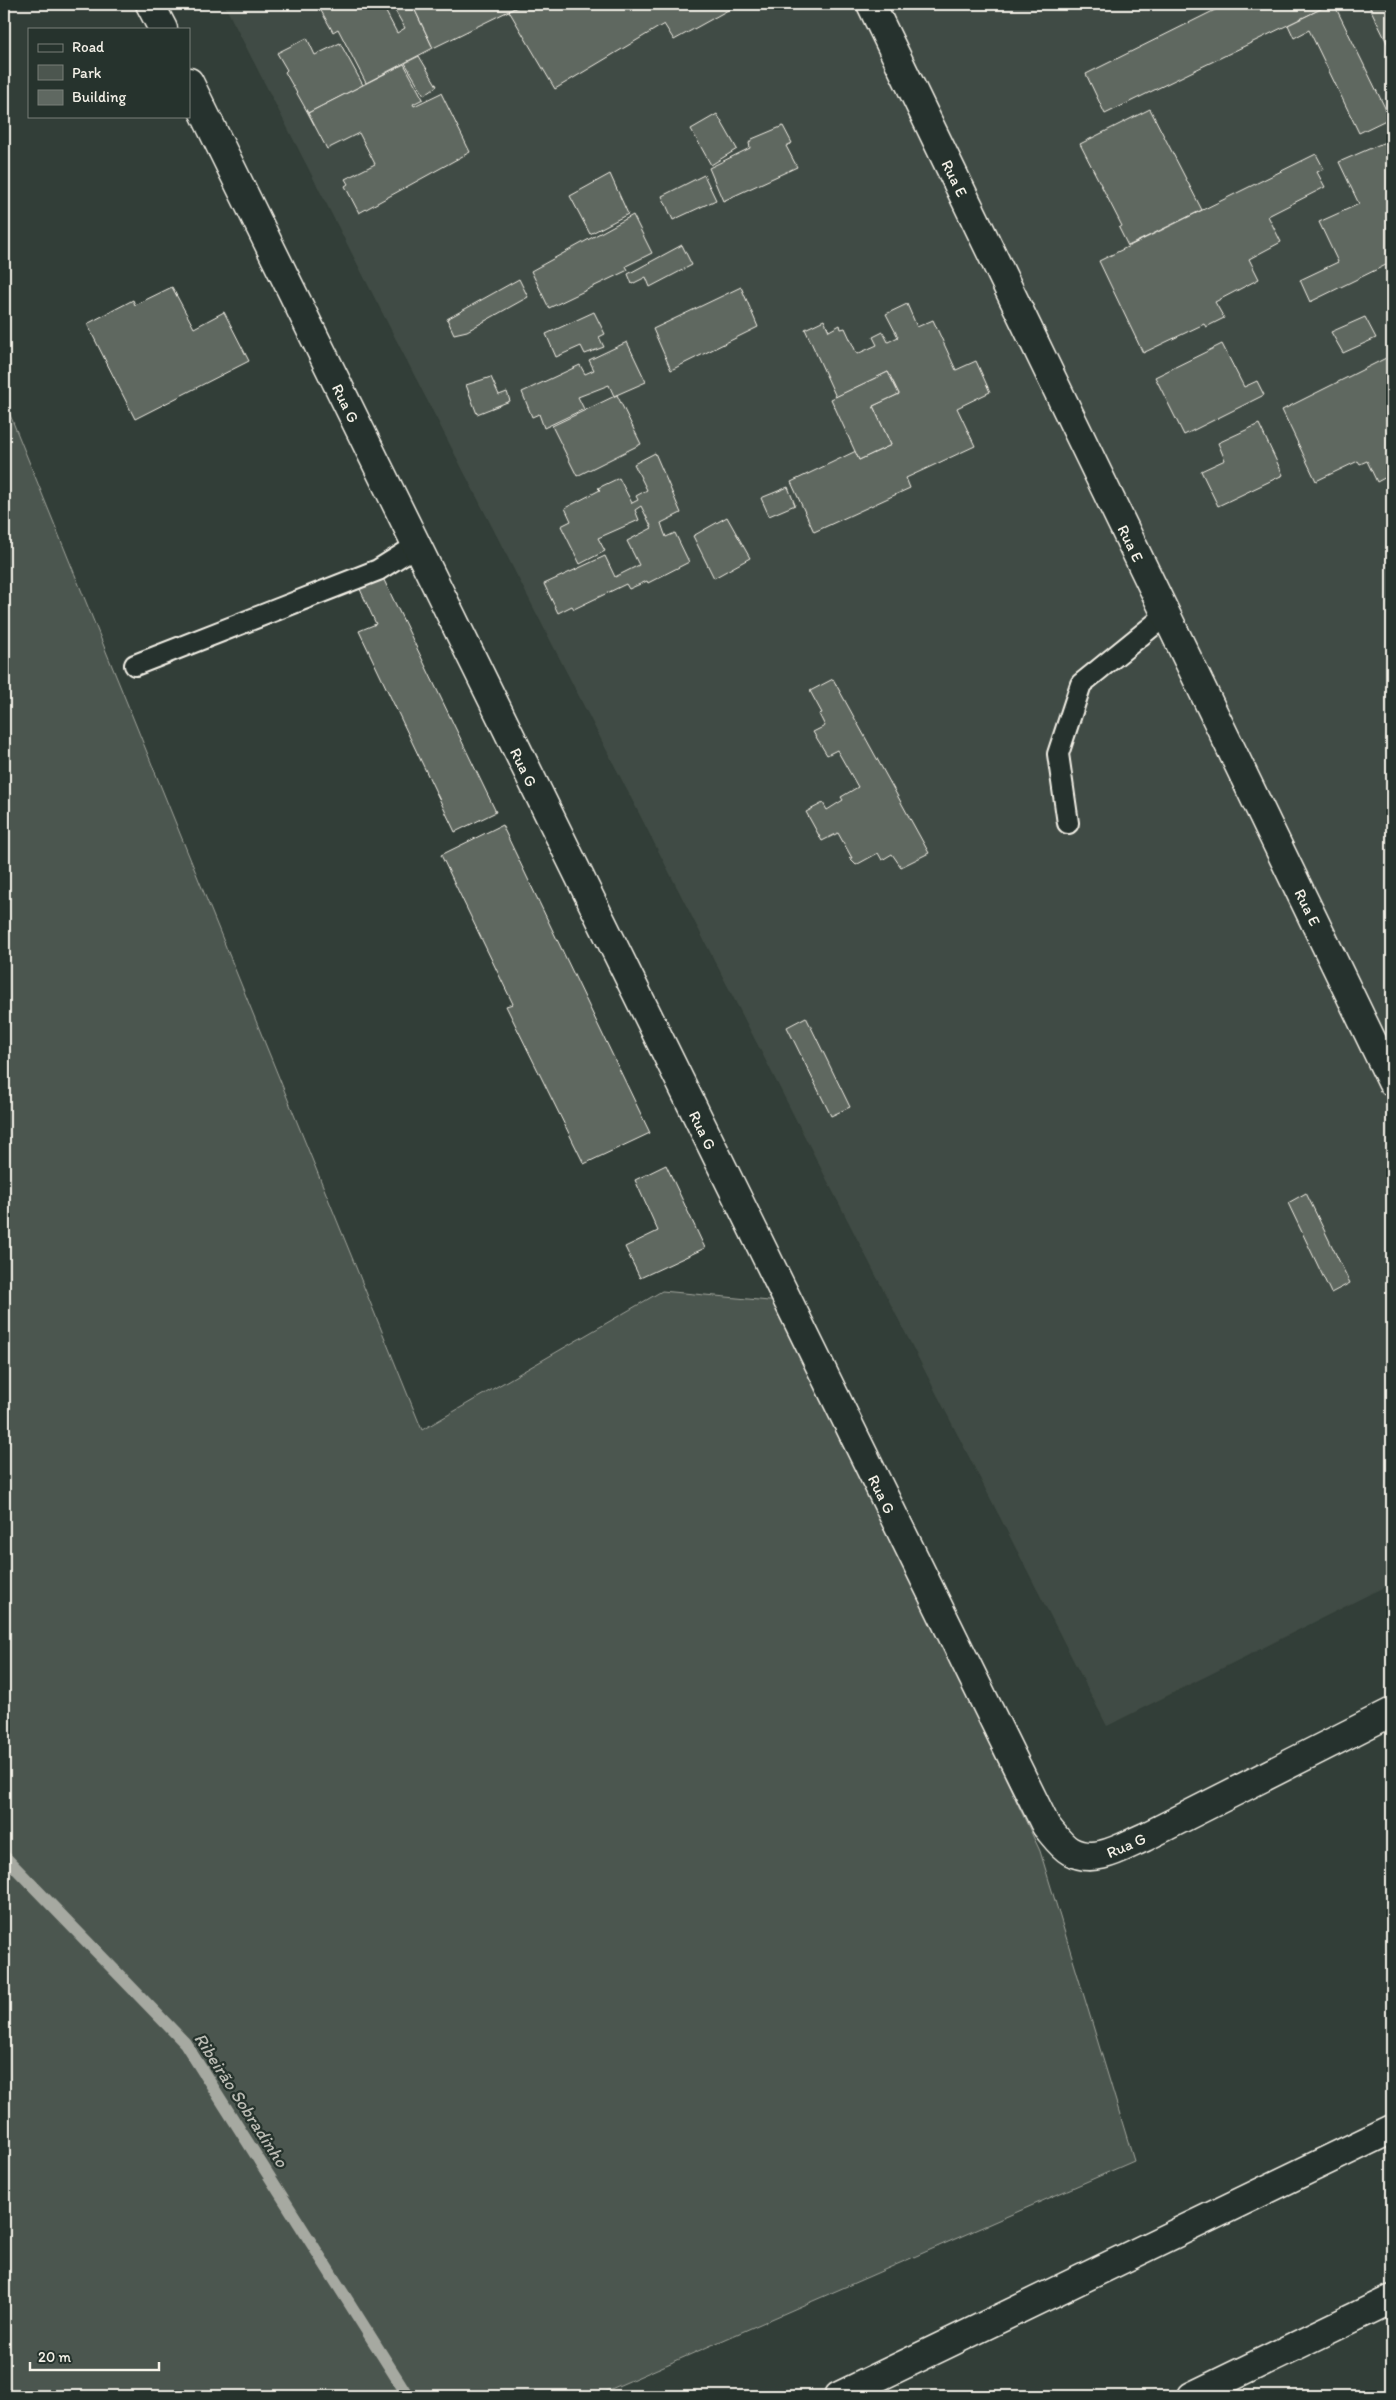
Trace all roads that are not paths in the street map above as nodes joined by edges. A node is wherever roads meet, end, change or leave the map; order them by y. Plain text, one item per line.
1 (150, 4) edge
2 (871, 4) edge
3 (162, 28) edge
4 (190, 84) edge
5 (416, 546) junction
6 (1166, 615) junction
7 (135, 665) dead end
8 (1068, 822) dead end
9 (1392, 1082) edge
10 (1392, 1712) edge
11 (1392, 2129) edge
12 (1392, 2300) edge
13 (839, 2396) edge
14 (1192, 2396) edge

1 - 3 main road
2 - 6 main road, Rua E
4 - 5 main road, Rua G
5 - 7 lane
5 - 10 main road, Rua G
6 - 8 lane
6 - 9 main road, Rua E
11 - 13 main road
12 - 14 main road

